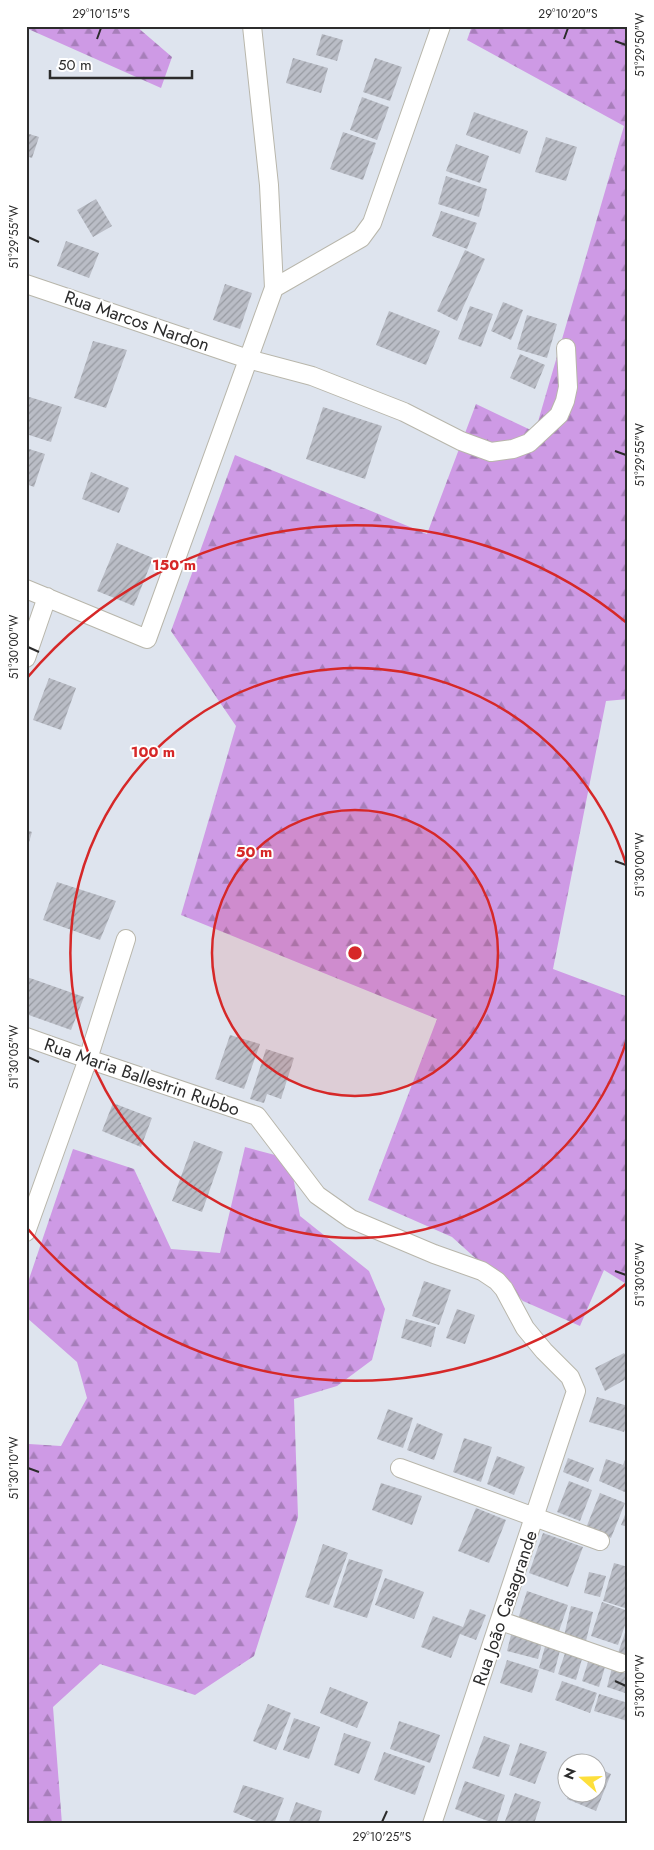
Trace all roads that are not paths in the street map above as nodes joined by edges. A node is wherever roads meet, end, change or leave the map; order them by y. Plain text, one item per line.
1 (252, 26) edge
2 (441, 26) edge
3 (26, 284) edge
4 (274, 288) junction
5 (566, 348) dead end
6 (248, 359) junction
7 (26, 589) edge
8 (47, 597) junction
9 (26, 658) edge
10 (126, 939) dead end
11 (26, 1037) edge
12 (88, 1059) junction
13 (26, 1232) edge
14 (576, 1391) joint
15 (400, 1468) dead end
16 (535, 1518) junction
17 (600, 1541) dead end
18 (501, 1621) junction
19 (621, 1663) dead end
20 (432, 1824) edge

1 - 4 street
2 - 4 street
3 - 6 street, Rua Marcos Nardon
4 - 6 street
5 - 6 street, Rua Marcos Nardon
6 - 8 street
7 - 8 street
8 - 9 street
10 - 12 street
11 - 12 street, Rua Maria Ballestrin Rubbo
12 - 13 street
12 - 14 street, Rua Maria Ballestrin Rubbo
14 - 16 street, Rua João Casagrande
15 - 16 street
16 - 17 street
16 - 18 street, Rua João Casagrande
18 - 19 street
18 - 20 street, Rua João Casagrande

